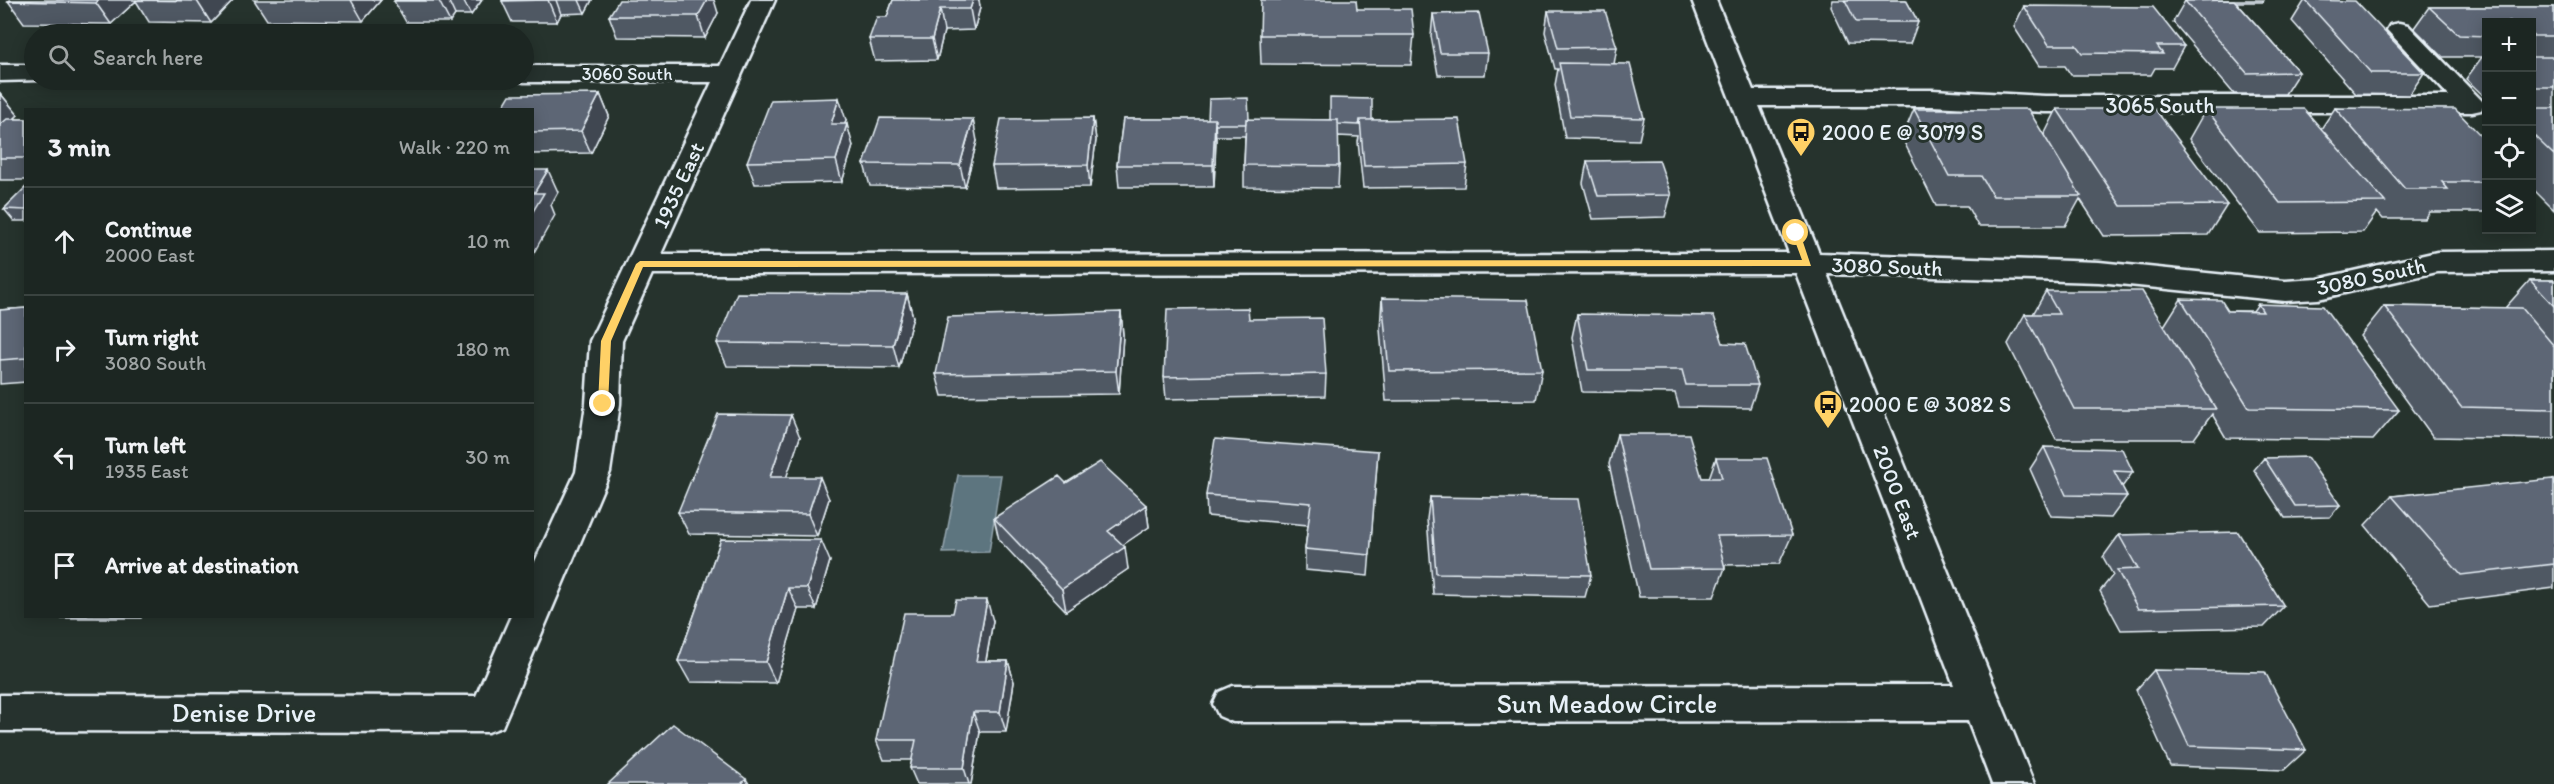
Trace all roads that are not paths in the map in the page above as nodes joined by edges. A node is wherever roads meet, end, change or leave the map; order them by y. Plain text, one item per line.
1 (763, 0) edge
2 (1704, 0) edge
3 (2399, 30) dead end
4 (0, 73) edge
5 (24, 73) edge
6 (534, 74) edge
7 (730, 74) junction
8 (1743, 98) junction
9 (2554, 261) edge
10 (1808, 263) junction
11 (640, 264) junction
12 (534, 607) edge
13 (529, 618) edge
14 (1981, 703) junction
15 (1233, 704) dead end
16 (0, 713) edge
17 (2013, 784) edge

1 - 7 street, 1935 East
2 - 8 street, 2000 East
3 - 8 street, 3065 South
4 - 5 street
6 - 7 street, 3060 South
7 - 11 street, 1935 East
8 - 10 street, 2000 East
9 - 10 street, 3080 South
10 - 11 street, 3080 South
10 - 14 street, 2000 East
11 - 12 street, 1935 East
13 - 16 street, Denise Drive
14 - 15 street, Sun Meadow Circle
14 - 17 street, 2000 East

